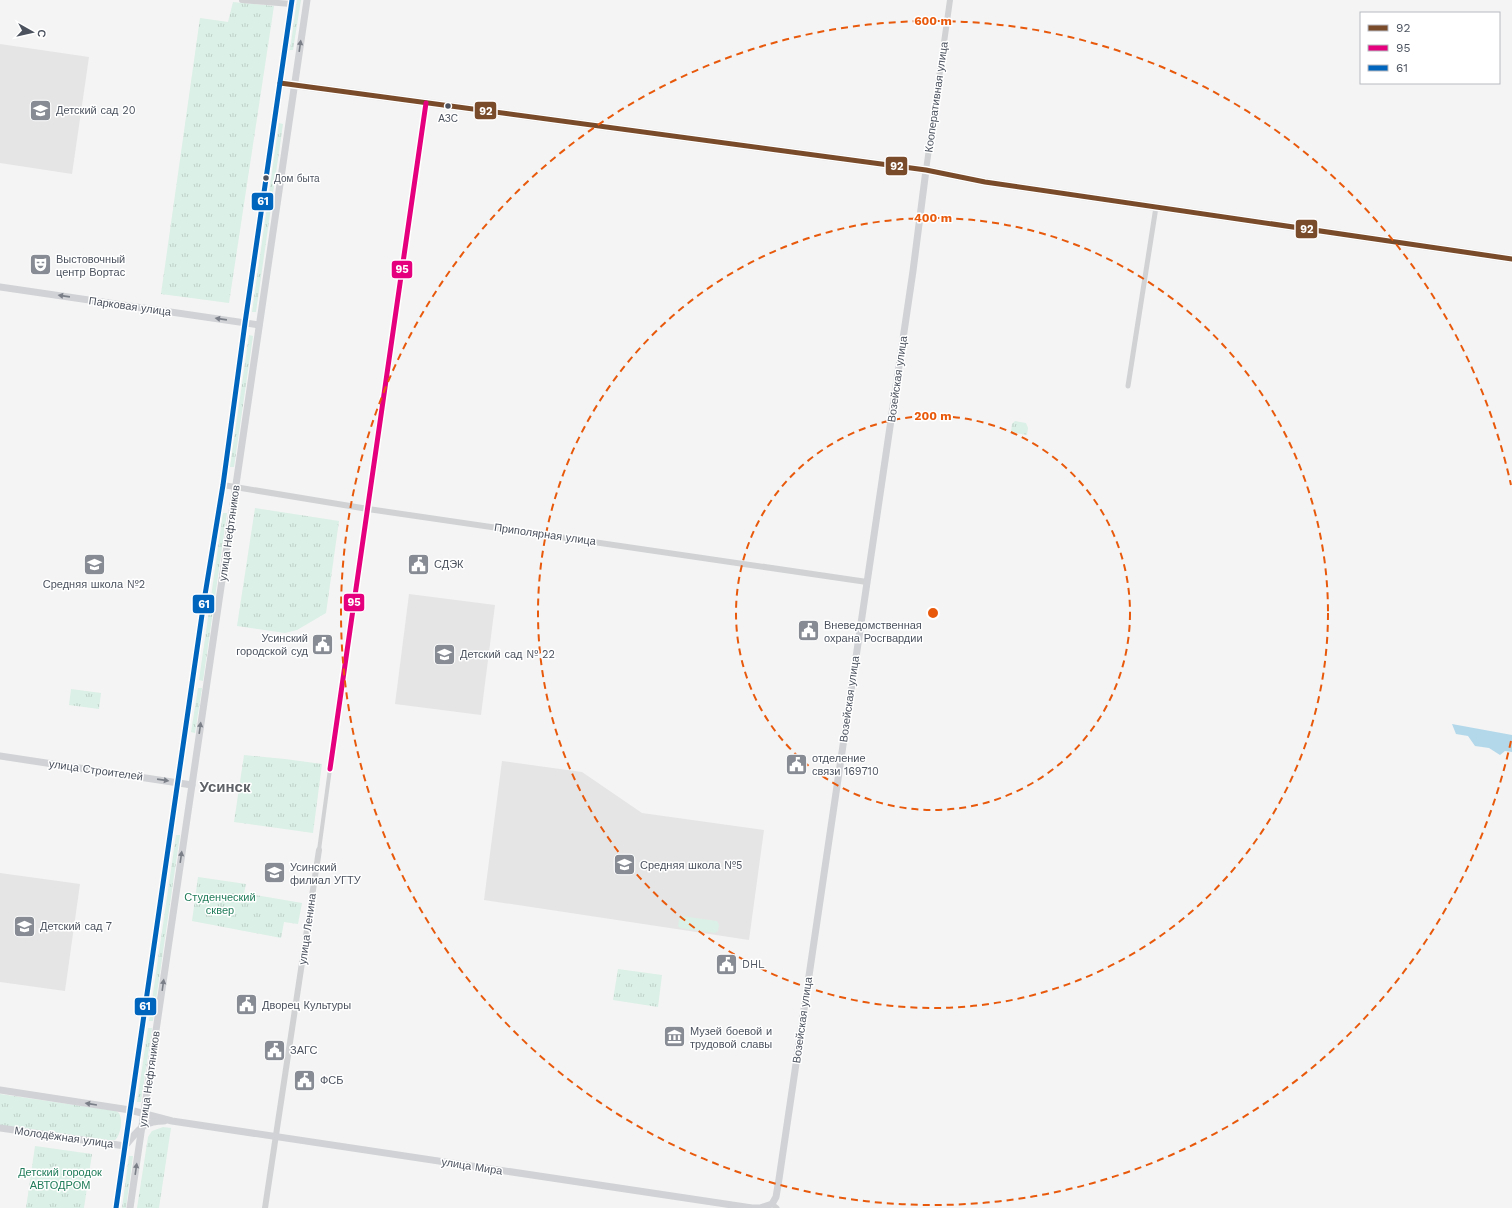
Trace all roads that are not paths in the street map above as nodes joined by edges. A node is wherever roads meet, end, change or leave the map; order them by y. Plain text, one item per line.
1 (242, 0) edge
2 (306, 0) edge
3 (950, 0) edge
4 (292, 2) edge
5 (280, 83) junction
6 (294, 85) junction
7 (426, 103) junction
8 (926, 170) junction
9 (1156, 206) junction
10 (1512, 260) edge
11 (0, 287) edge
12 (245, 322) junction
13 (259, 324) junction
14 (1128, 386) dead end
15 (223, 485) junction
16 (236, 487) junction
17 (368, 509) junction
18 (867, 582) junction
19 (0, 756) edge
20 (330, 770) joint
21 (178, 782) junction
22 (192, 785) junction
23 (319, 850) joint
24 (143, 1023) junction
25 (157, 1025) junction
26 (0, 1090) edge
27 (130, 1110) junction
28 (144, 1113) junction
29 (172, 1121) junction
30 (142, 1125) junction
31 (0, 1128) edge
32 (276, 1136) junction
33 (125, 1146) junction
34 (774, 1206) edge
35 (116, 1208) edge
36 (130, 1208) edge
37 (265, 1208) edge

1 - 4 street
6 -> 2 main road, улица Нефтяников
3 - 8 street, Кооперативная улица
4 - 5 main road, улица Нефтяников
5 - 6 main road
5 - 12 main road, улица Нефтяников
6 - 7 main road
6 - 13 main road, улица Нефтяников
7 - 8 main road
7 - 17 street, улица Ленина
8 - 9 main road
8 - 18 main road, Возейская улица
9 - 10 main road
9 - 14 street
12 -> 11 main road, Парковая улица
12 - 13 main road, Парковая улица
12 - 15 main road, улица Нефтяников
13 - 16 main road, улица Нефтяников
15 - 16 street, Приполярная улица
15 - 21 main road, улица Нефтяников
16 - 17 street, Приполярная улица
22 -> 16 main road, улица Нефтяников
17 - 18 street, Приполярная улица
17 - 20 street, улица Ленина
18 - 34 main road, Возейская улица
19 -> 21 main road, улица Строителей
20 - 23 street, улица Ленина
21 - 22 main road, улица Строителей
21 - 24 main road, улица Нефтяников
25 -> 22 main road, улица Нефтяников
23 - 32 street, улица Ленина
24 - 25 main road
24 - 27 main road, улица Нефтяников
25 - 28 main road, улица Нефтяников
27 -> 26 main road
27 - 28 main road
27 - 33 main road, улица Нефтяников
28 - 29 main road, улица Мира
28 - 30 main road, улица Нефтяников
29 - 30 main road, улица Мира
29 - 32 main road, улица Мира
30 - 33 main road, Молодёжная улица
36 -> 30 main road, улица Нефтяников
31 - 33 main road, Молодёжная улица
32 - 34 main road, улица Мира
32 - 37 street, улица Ленина
33 - 35 main road, улица Нефтяников

